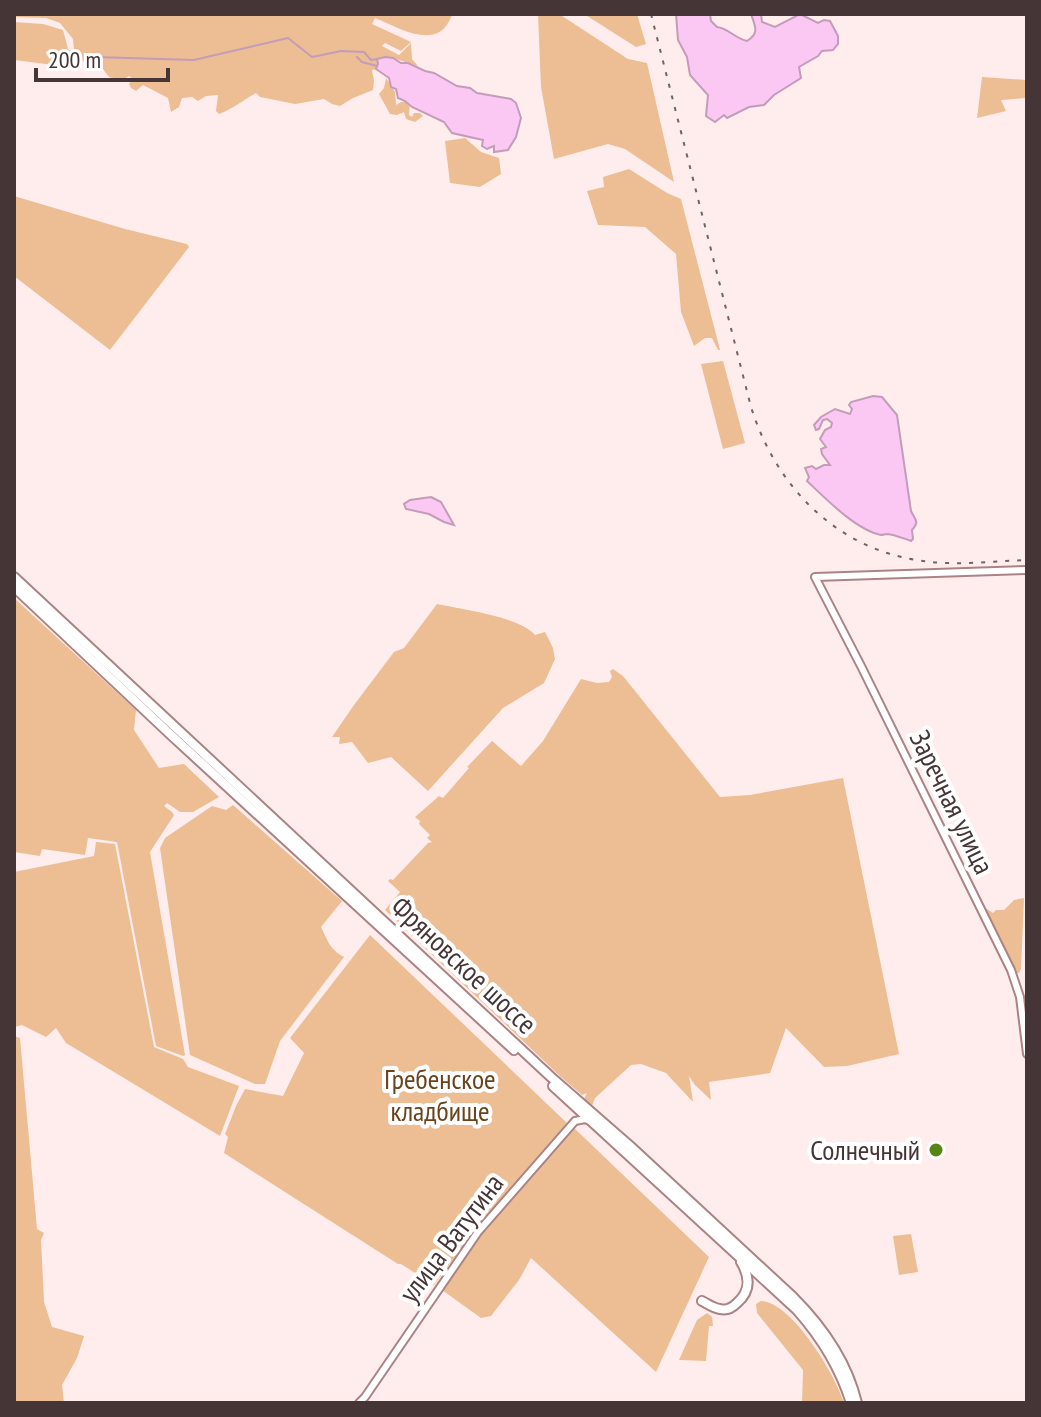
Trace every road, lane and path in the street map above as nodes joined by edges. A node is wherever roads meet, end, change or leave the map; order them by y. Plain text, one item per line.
1 (1027, 570) edge
2 (14, 577) edge
3 (14, 587) edge
4 (1027, 1054) edge
5 (576, 1107) junction
6 (575, 1121) junction
7 (593, 1121) junction
8 (728, 1246) junction
9 (702, 1301) dead end
10 (359, 1403) edge
11 (851, 1403) edge
12 (857, 1403) edge

1 - 4 street, Заречная улица
2 - 12 main road, Фряновское шоссе
3 - 5 main road, Фряновское шоссе
5 - 6 street
5 - 7 main road, Фряновское шоссе
6 - 7 street
6 - 10 street, улица Ватутина
7 - 8 main road, Фряновское шоссе
8 - 9 main road
8 - 11 main road, Фряновское шоссе

